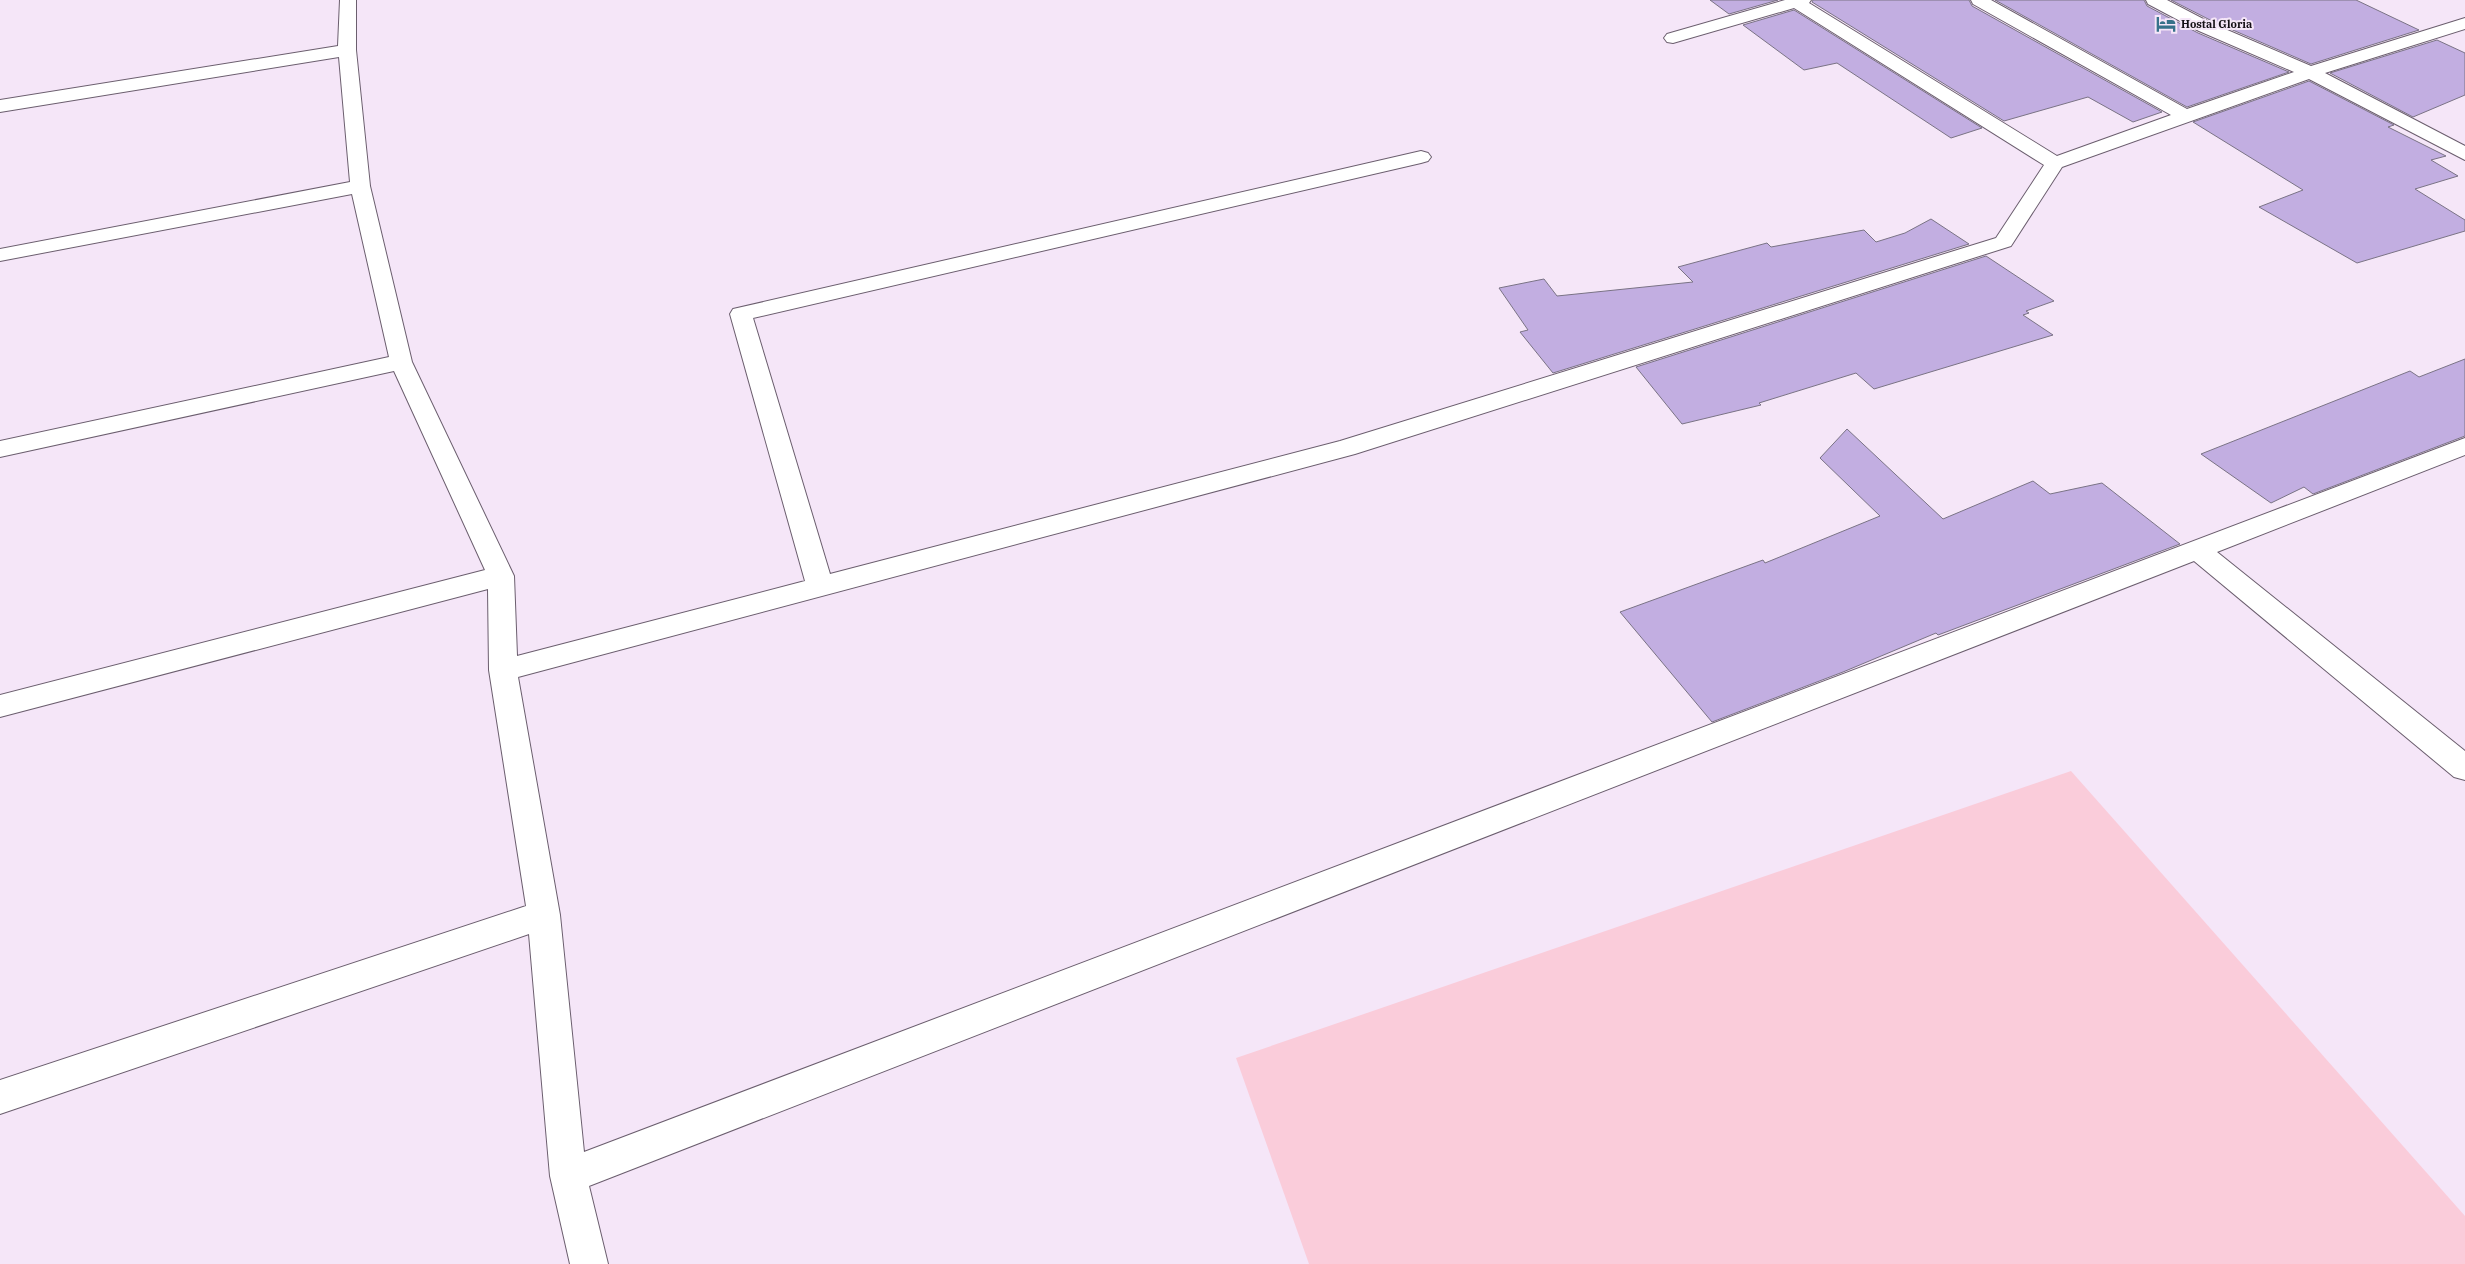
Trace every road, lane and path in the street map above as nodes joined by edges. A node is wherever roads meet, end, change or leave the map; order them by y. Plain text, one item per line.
1 (348, 0) edge
2 (1979, 0) edge
3 (2156, 0) edge
4 (1797, 1) edge
5 (2465, 23) edge
6 (1673, 38) dead end
7 (347, 50) junction
8 (2310, 72) junction
9 (0, 106) edge
10 (2187, 117) junction
11 (2465, 154) edge
12 (1421, 157) dead end
13 (2055, 163) junction
14 (360, 186) junction
15 (0, 255) edge
16 (401, 362) junction
17 (2465, 446) edge
18 (0, 449) edge
19 (2198, 550) junction
20 (501, 576) junction
21 (820, 586) junction
22 (503, 670) junction
23 (0, 706) edge
24 (2465, 768) edge
25 (544, 915) junction
26 (0, 1097) edge
27 (568, 1176) junction
28 (589, 1264) edge

1 - 7 street
2 - 10 street
3 - 8 street
4 - 6 street
4 - 13 street
5 - 8 street
7 - 9 street
7 - 14 street
8 - 10 street
8 - 11 street
10 - 13 street
12 - 21 street
13 - 21 street
14 - 15 street
14 - 16 street
16 - 18 street
16 - 20 street
17 - 19 street
19 - 24 street
19 - 27 street
20 - 22 street
20 - 23 street
21 - 22 street
22 - 25 street
25 - 26 street
25 - 27 street
27 - 28 street

